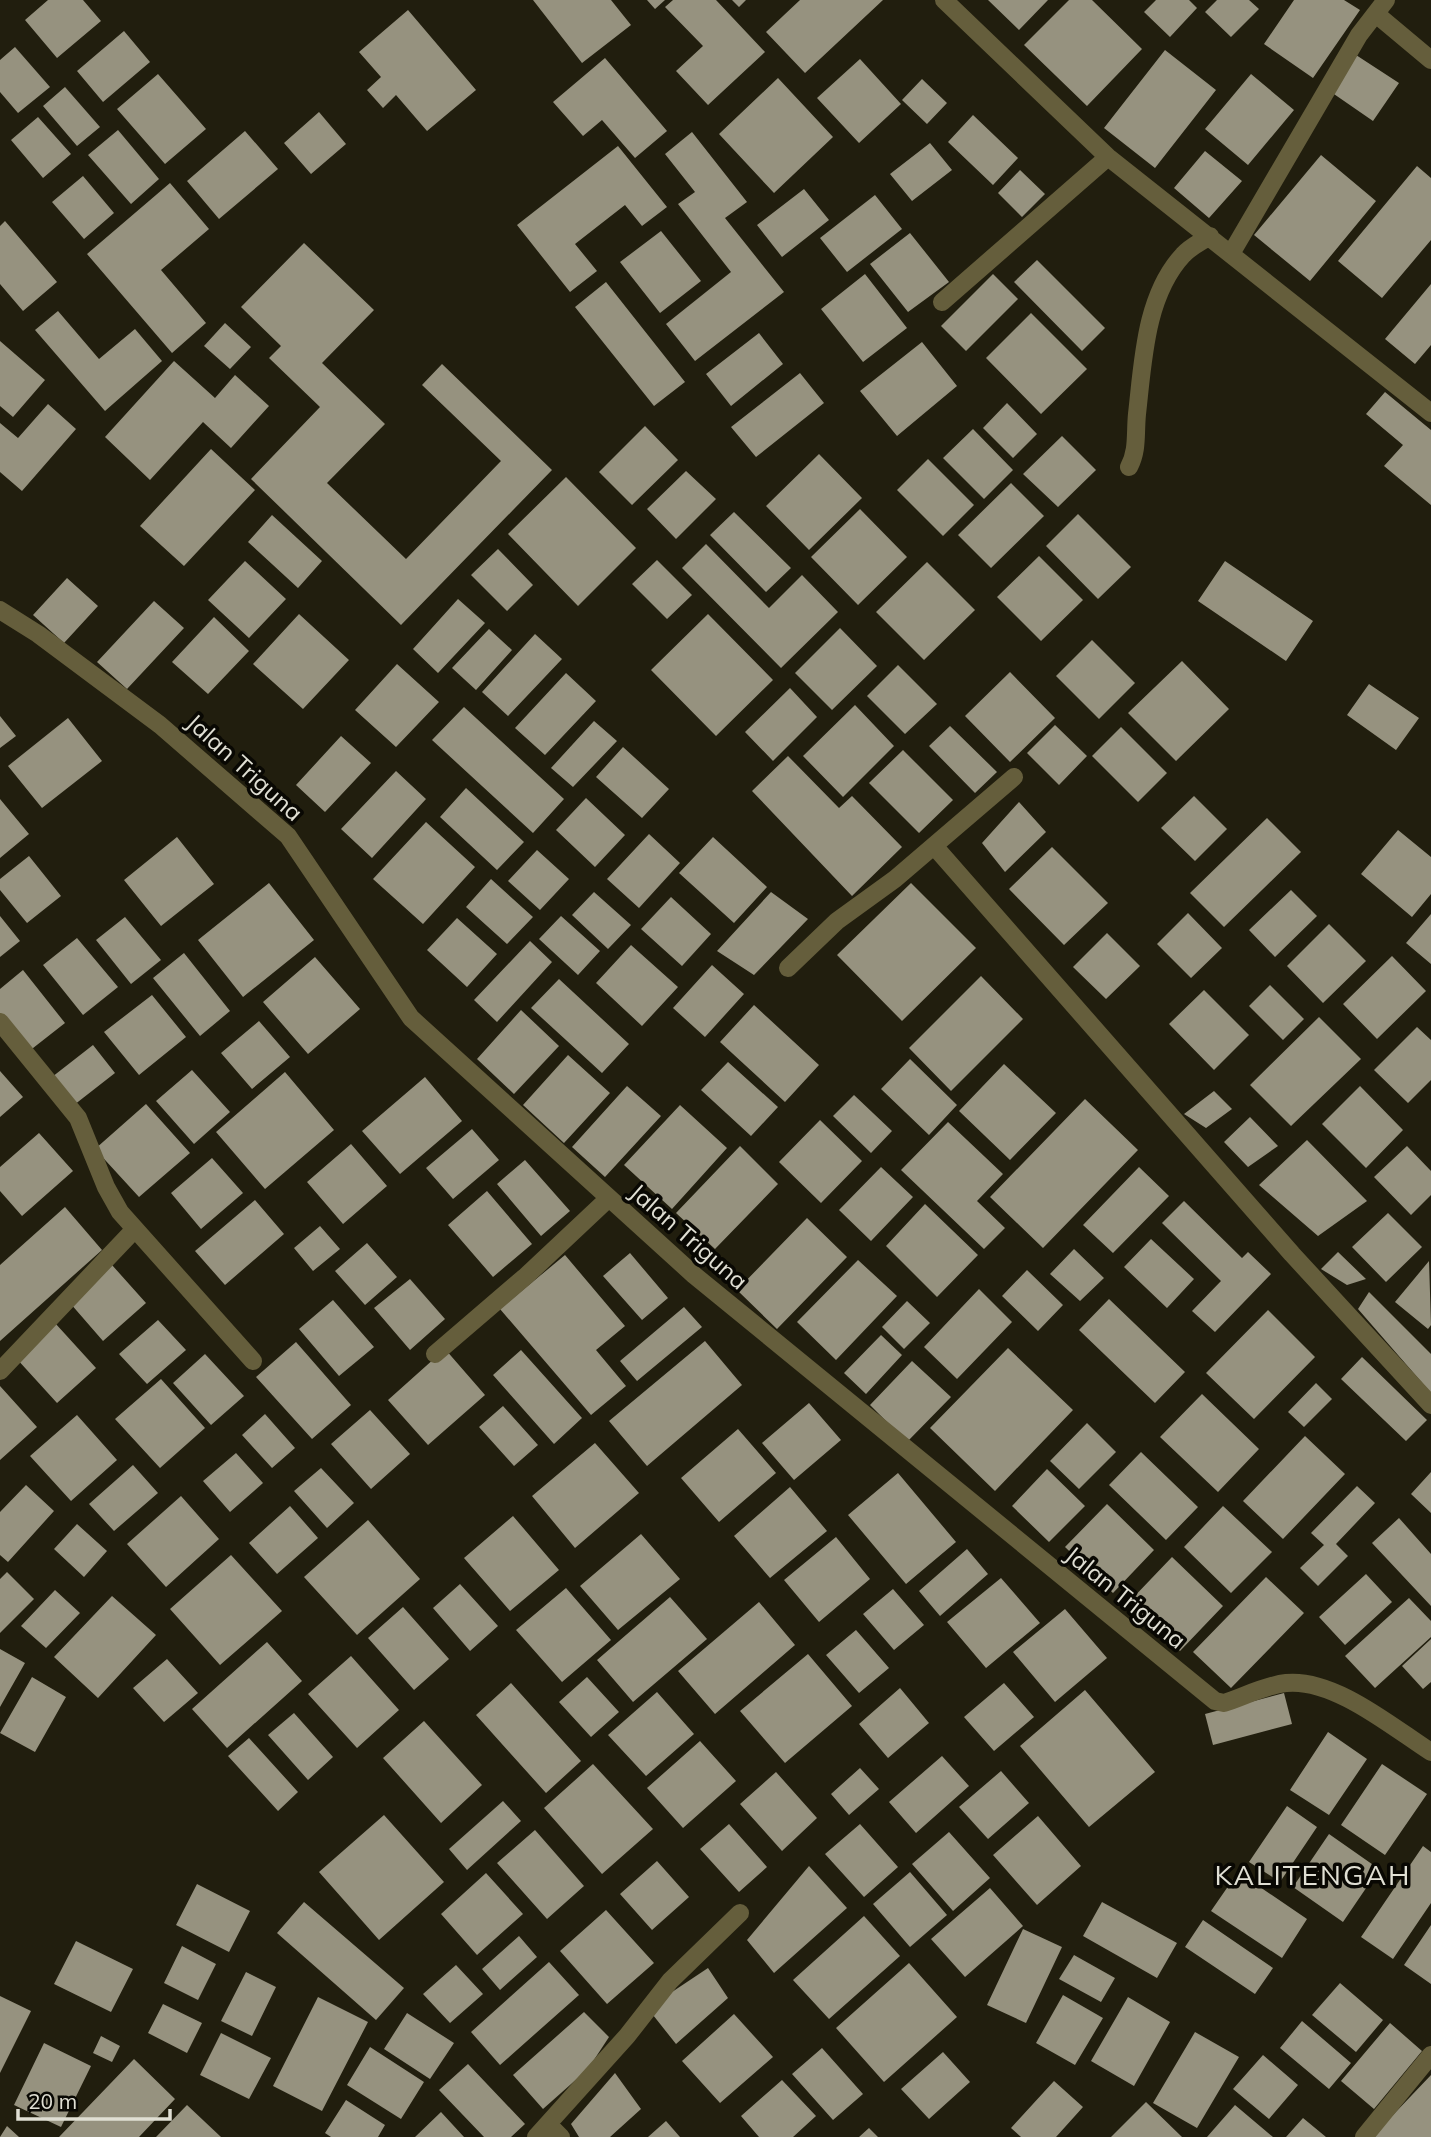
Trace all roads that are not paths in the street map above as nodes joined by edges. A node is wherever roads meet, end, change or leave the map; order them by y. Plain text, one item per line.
1 (944, 0) edge
2 (1381, 7) edge
3 (1431, 60) edge
4 (1108, 157) junction
5 (1210, 236) junction
6 (1232, 252) junction
7 (943, 302) dead end
8 (1431, 413) edge
9 (1129, 467) dead end
10 (0, 610) edge
11 (1014, 777) dead end
12 (935, 846) junction
13 (788, 968) dead end
14 (0, 1022) edge
15 (609, 1198) junction
16 (134, 1230) junction
17 (435, 1354) dead end
18 (253, 1361) dead end
19 (0, 1371) edge
20 (1431, 1405) edge
21 (1431, 1752) edge
22 (740, 1913) dead end
23 (1431, 2055) edge
24 (548, 2133) edge
25 (1364, 2137) edge

1 - 4 street
2 - 3 street
2 - 6 street
4 - 5 street
4 - 7 street
5 - 6 street
5 - 9 street
6 - 8 street
10 - 15 street, Jalan Triguna
11 - 12 street
12 - 13 street
12 - 20 street
14 - 16 street
15 - 17 street
15 - 21 street, Jalan Triguna
16 - 18 street
16 - 19 street
22 - 24 street
23 - 25 street

